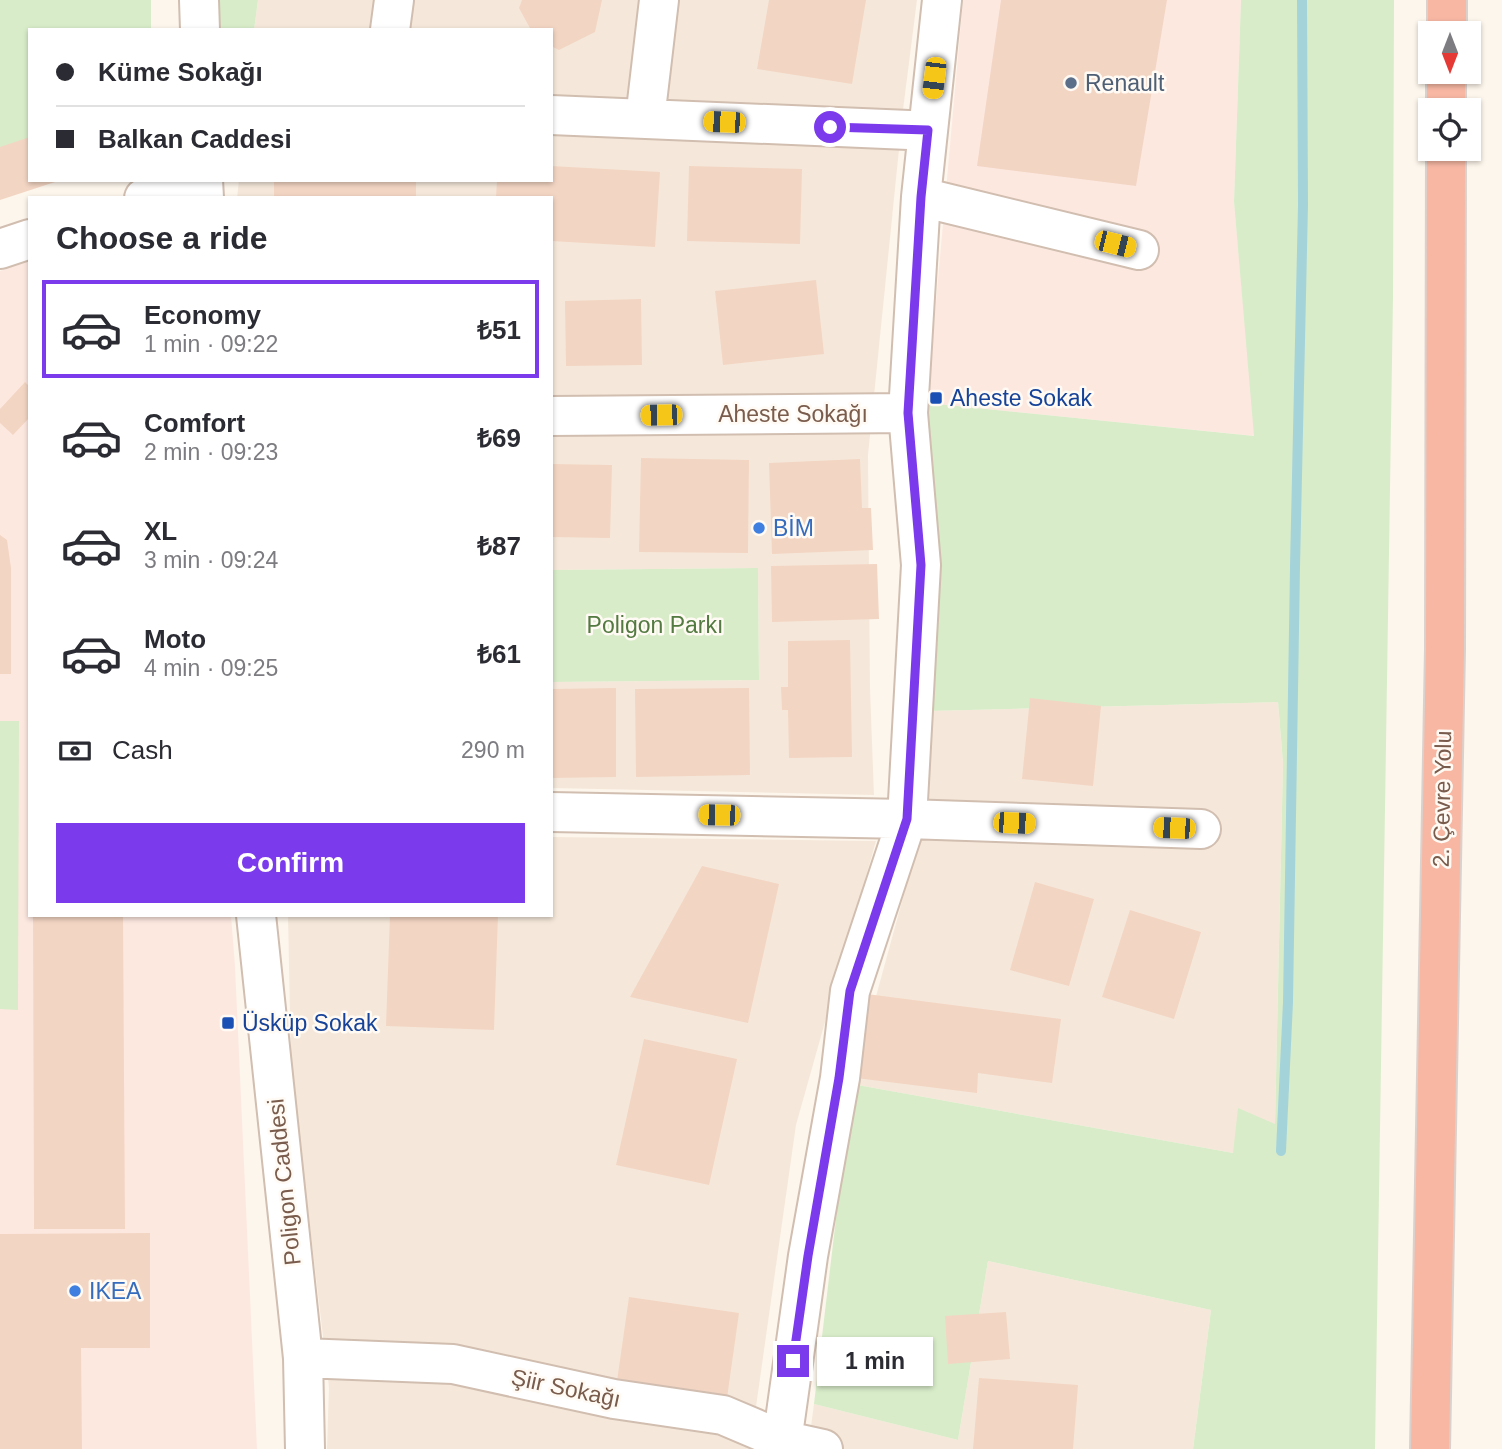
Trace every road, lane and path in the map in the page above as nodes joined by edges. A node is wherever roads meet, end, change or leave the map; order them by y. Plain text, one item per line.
1 (199, 0) edge
2 (394, 0) edge
3 (659, 0) edge
4 (943, 0) edge
5 (1447, 0) edge
6 (1447, 21) edge
7 (200, 28) edge
8 (390, 28) edge
9 (553, 115) edge
10 (645, 119) junction
11 (928, 130) junction
12 (1446, 161) edge
13 (175, 182) edge
14 (149, 196) edge
15 (921, 197) junction
16 (28, 240) edge
17 (0, 249) edge
18 (1139, 250) dead end
19 (908, 413) junction
20 (553, 416) edge
21 (553, 812) edge
22 (907, 819) junction
23 (1201, 830) dead end
24 (256, 917) edge
25 (303, 1357) junction
26 (781, 1445) edge
27 (305, 1449) edge
28 (823, 1449) edge
29 (1430, 1449) edge

1 - 7 street
2 - 8 street
3 - 10 street
4 - 11 street
5 - 6 highway
9 - 10 street
10 - 11 street
11 - 15 street
12 - 29 highway, 2. Çevre Yolu
13 - 14 street
15 - 18 street
15 - 19 street
16 - 17 street
19 - 20 street, Aheste Sokağı
19 - 22 street
21 - 22 street
22 - 23 street
22 - 26 street
24 - 25 street, Poligon Caddesi
25 - 26 street, Şiir Sokağı
25 - 27 street, Poligon Caddesi
26 - 28 street, Şiir Sokağı

